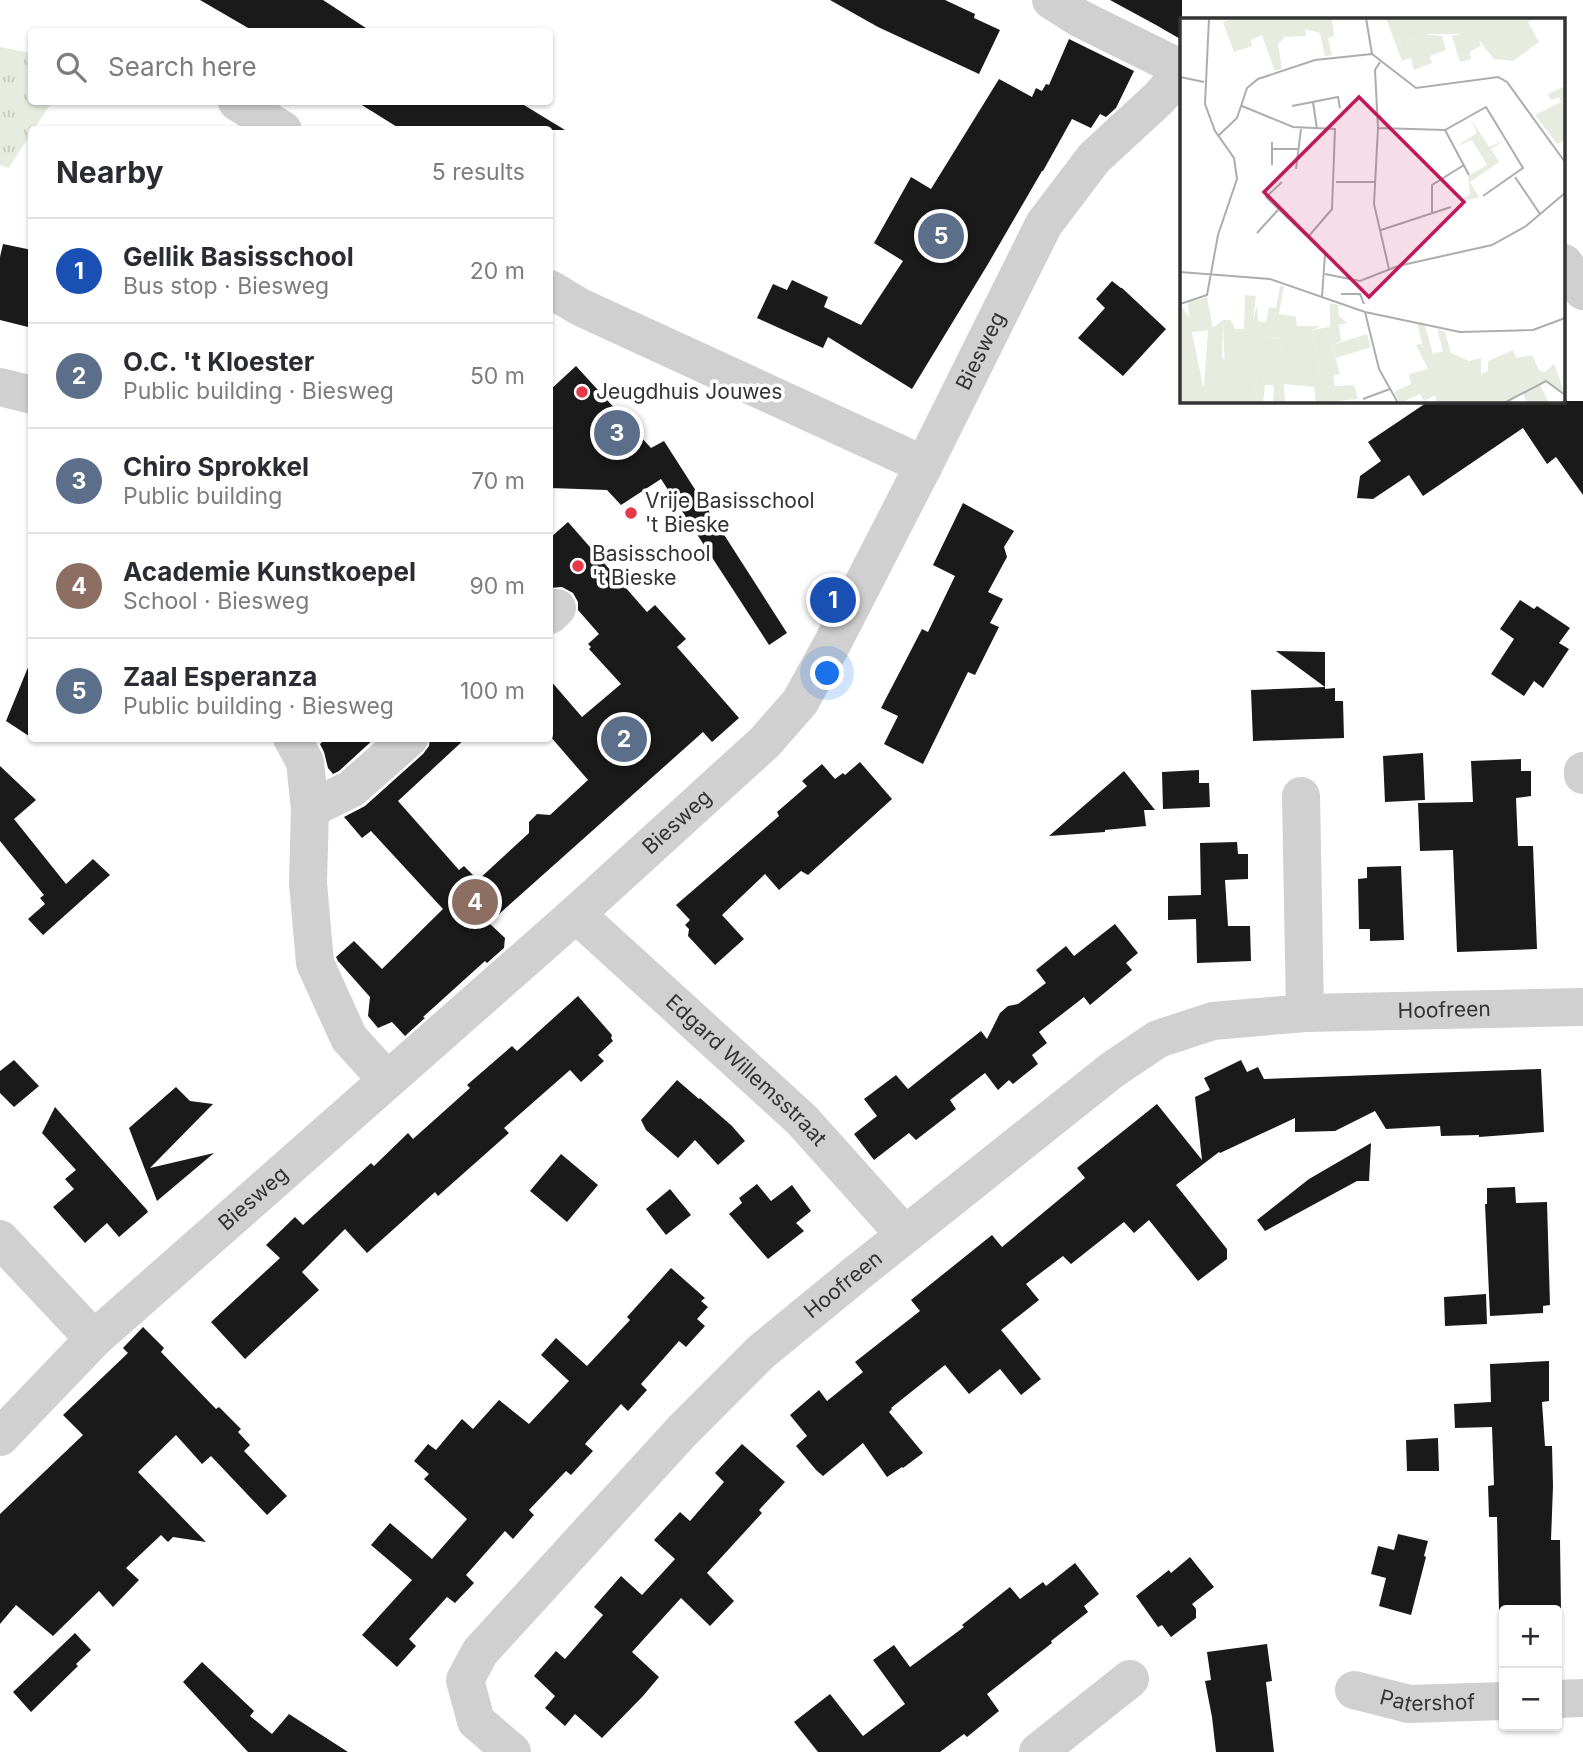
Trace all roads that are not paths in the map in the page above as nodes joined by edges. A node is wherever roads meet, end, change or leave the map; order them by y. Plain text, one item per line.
1 (1051, 0) edge
2 (1180, 69) edge
3 (1180, 72) edge
4 (242, 105) edge
5 (276, 126) edge
6 (1566, 265) edge
7 (553, 291) edge
8 (1583, 291) edge
9 (0, 387) edge
10 (28, 393) edge
11 (924, 465) junction
12 (294, 742) edge
13 (404, 742) edge
14 (1301, 796) dead end
15 (310, 808) junction
16 (576, 915) junction
17 (1583, 1007) edge
18 (1305, 1013) junction
19 (387, 1080) junction
20 (905, 1235) junction
21 (0, 1239) edge
22 (94, 1339) junction
23 (0, 1437) edge
24 (1130, 1679) dead end
25 (1354, 1690) dead end
26 (1583, 1698) edge
27 (1562, 1699) edge
28 (1499, 1701) edge
29 (512, 1752) edge
30 (1038, 1752) edge

1 - 2 street
3 - 11 street, Biesweg
4 - 5 street
6 - 8 street
7 - 11 street
9 - 10 street
11 - 16 street, Biesweg
12 - 15 street
13 - 15 street
14 - 18 street
15 - 19 street
16 - 19 street, Biesweg
16 - 20 street, Edgard Willemsstraat
17 - 18 street, Hoofreen
18 - 20 street, Hoofreen
19 - 22 street, Biesweg
20 - 29 street, Hoofreen
21 - 22 street
22 - 23 street, Biesweg
24 - 30 street
25 - 28 street, Patershof
26 - 27 street

